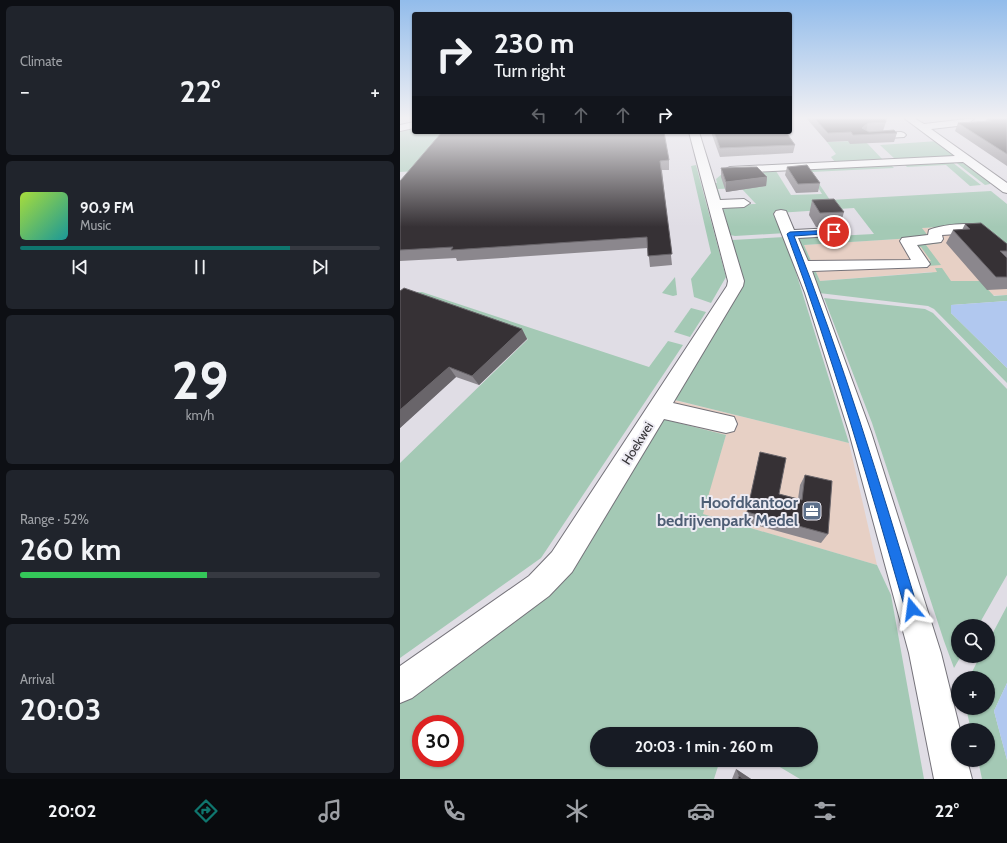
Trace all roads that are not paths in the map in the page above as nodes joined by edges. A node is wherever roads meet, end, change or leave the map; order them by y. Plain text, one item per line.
1 (705, 154) edge
2 (961, 154) edge
3 (966, 158) junction
4 (714, 171) junction
5 (1007, 190) edge
6 (744, 203) dead end
7 (715, 204) junction
8 (834, 232) dead end
9 (1007, 255) edge
10 (803, 266) junction
11 (660, 408) junction
12 (726, 424) dead end
13 (400, 686) edge
14 (953, 779) edge

1 - 4 street, Hoekwei
2 - 3 street
3 - 4 street
3 - 5 street
4 - 7 street, Hoekwei
6 - 7 street
7 - 11 street, Hoekwei
8 - 10 street
9 - 10 street
10 - 14 street
11 - 12 street
11 - 13 street, Hoekwei

